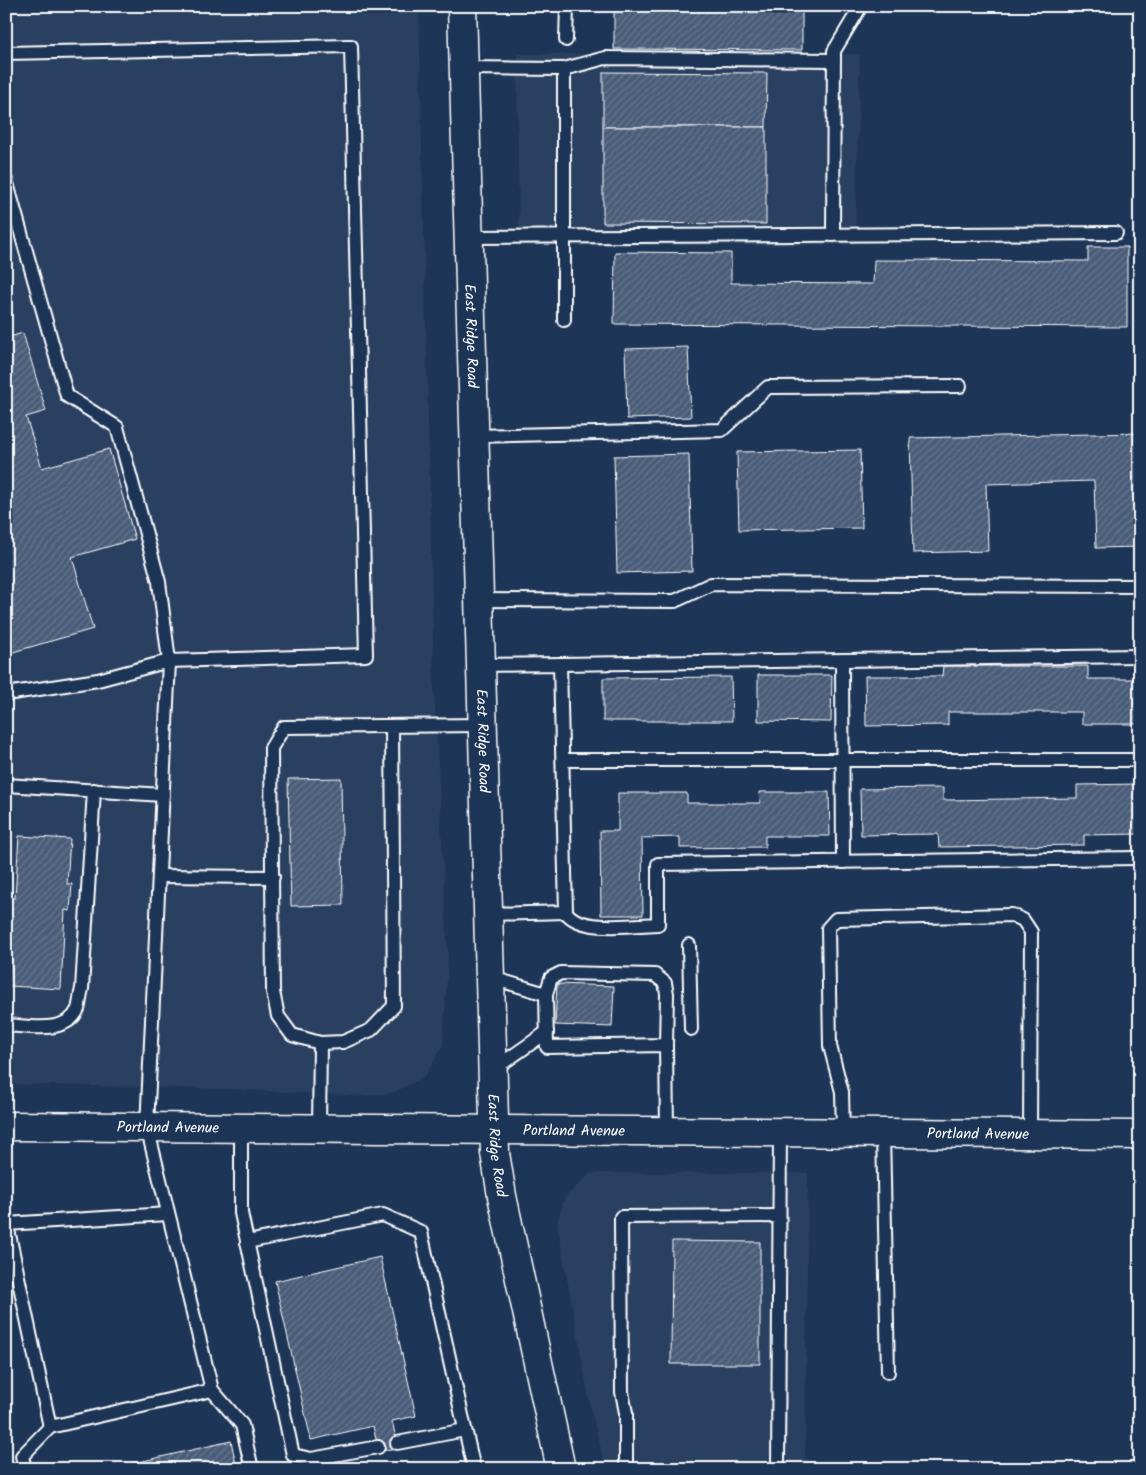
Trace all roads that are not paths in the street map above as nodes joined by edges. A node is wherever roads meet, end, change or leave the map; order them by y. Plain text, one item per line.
1 (462, 6) edge
2 (567, 6) edge
3 (862, 6) edge
4 (566, 40) dead end
5 (6, 54) edge
6 (834, 60) junction
7 (464, 68) junction
8 (564, 69) junction
9 (6, 180) edge
10 (1116, 233) dead end
11 (833, 234) junction
12 (564, 236) junction
13 (469, 237) junction
14 (564, 320) dead end
15 (960, 386) dead end
16 (473, 436) junction
17 (1140, 586) edge
18 (479, 600) junction
19 (1140, 656) edge
20 (842, 660) junction
21 (169, 661) junction
22 (560, 664) junction
23 (481, 665) junction
24 (6, 694) edge
25 (482, 725) junction
26 (392, 726) junction
27 (563, 760) junction
28 (843, 760) junction
29 (1140, 760) edge
30 (6, 785) edge
31 (94, 790) junction
32 (163, 795) junction
33 (1140, 858) edge
34 (843, 862) junction
35 (159, 876) junction
36 (273, 877) junction
37 (566, 912) junction
38 (488, 914) junction
39 (689, 945) dead end
40 (489, 977) junction
41 (546, 994) junction
42 (6, 1025) edge
43 (691, 1029) dead end
44 (547, 1032) junction
45 (320, 1043) junction
46 (666, 1045) junction
47 (492, 1070) junction
48 (6, 1126) edge
49 (147, 1127) junction
50 (241, 1127) junction
51 (319, 1128) junction
52 (494, 1129) junction
53 (668, 1130) junction
54 (780, 1131) junction
55 (843, 1132) junction
56 (883, 1132) junction
57 (1030, 1134) junction
58 (1140, 1134) edge
59 (168, 1214) junction
60 (779, 1216) junction
61 (6, 1225) edge
62 (247, 1242) junction
63 (888, 1372) dead end
64 (212, 1390) junction
65 (50, 1427) junction
66 (465, 1430) junction
67 (397, 1443) dead end
68 (378, 1447) dead end
69 (312, 1464) edge
70 (25, 1469) edge
71 (252, 1469) edge
72 (474, 1469) edge
73 (561, 1469) edge
74 (626, 1469) edge
75 (778, 1469) edge

1 - 7 main road, East Ridge Road
2 - 4 lane
3 - 6 lane
5 - 21 lane
6 - 8 lane
6 - 11 lane
7 - 8 lane
7 - 13 main road, East Ridge Road
8 - 12 lane
9 - 21 lane
10 - 11 lane
11 - 12 lane
12 - 13 lane
12 - 14 lane
13 - 16 main road, East Ridge Road
15 - 16 lane
16 - 18 main road, East Ridge Road
17 - 18 lane
18 - 23 main road, East Ridge Road
19 - 20 lane
20 - 22 lane
20 - 28 lane
21 - 24 lane
21 - 32 lane
22 - 23 lane
22 - 27 lane
23 - 25 main road, East Ridge Road
25 - 26 lane
25 - 38 main road, East Ridge Road
26 - 36 lane
26 - 45 lane
27 - 28 lane
27 - 37 lane
28 - 29 lane
28 - 34 lane
30 - 31 lane
31 - 32 lane
31 - 42 lane
32 - 35 lane
33 - 34 lane
34 - 37 lane
35 - 36 lane
35 - 49 lane
36 - 45 lane
37 - 38 lane
38 - 40 main road, East Ridge Road
39 - 43 lane
40 - 41 lane
40 - 47 main road, East Ridge Road
41 - 44 lane
41 - 46 lane
44 - 46 lane
44 - 47 lane
45 - 51 lane
46 - 53 lane
47 - 52 main road, East Ridge Road
48 - 49 main road, Portland Avenue
49 - 50 main road, Portland Avenue
49 - 59 lane
50 - 51 main road, Portland Avenue
50 - 62 lane
51 - 52 main road, Portland Avenue
52 - 53 main road, Portland Avenue
52 - 73 main road, East Ridge Road
53 - 54 main road, Portland Avenue
54 - 55 main road, Portland Avenue
54 - 60 lane
55 - 56 main road, Portland Avenue
55 - 57 lane
56 - 57 main road, Portland Avenue
56 - 63 lane
57 - 58 main road, Portland Avenue
59 - 61 lane
59 - 64 lane
60 - 74 lane
60 - 75 lane
61 - 65 lane
62 - 66 lane
62 - 69 lane
64 - 65 lane
64 - 71 lane
65 - 70 lane
66 - 67 lane
66 - 72 lane
68 - 69 lane

